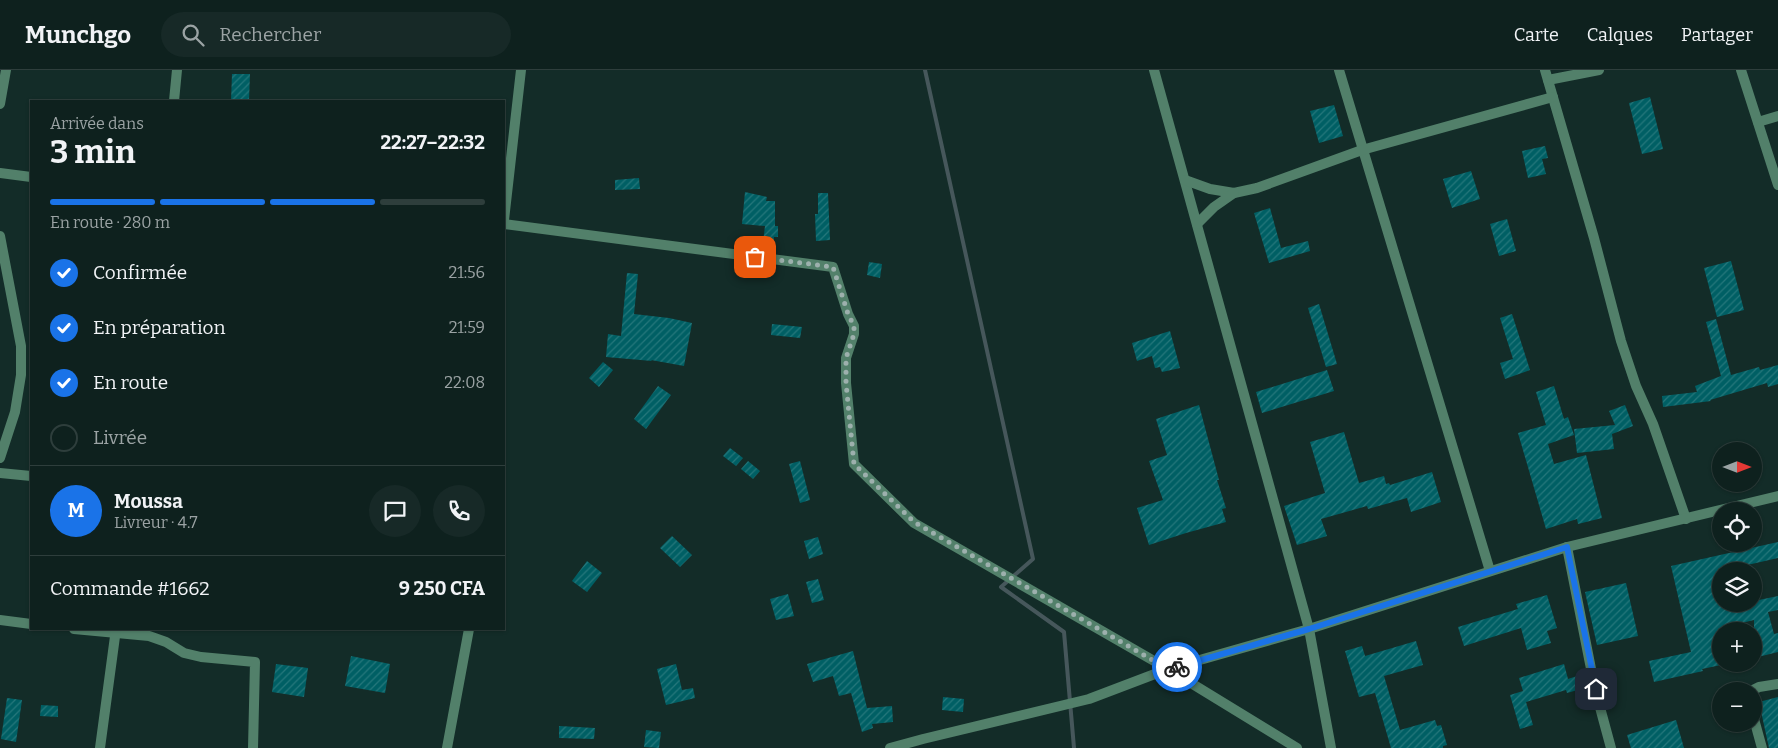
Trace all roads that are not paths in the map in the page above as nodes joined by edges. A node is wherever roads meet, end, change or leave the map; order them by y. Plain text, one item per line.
1 (6, 70) edge
2 (178, 70) edge
3 (521, 70) edge
4 (1154, 70) edge
5 (1339, 70) edge
6 (1599, 70) edge
7 (1741, 70) edge
8 (1546, 75) edge
9 (1553, 97) junction
10 (174, 100) edge
11 (0, 104) edge
12 (1778, 116) edge
13 (1758, 122) junction
14 (1362, 150) junction
15 (0, 173) edge
16 (30, 177) edge
17 (1184, 180) junction
18 (1778, 186) edge
19 (1234, 193) junction
20 (505, 211) edge
21 (505, 224) edge
22 (1197, 224) junction
23 (0, 236) edge
24 (2, 257) edge
25 (0, 458) edge
26 (0, 472) edge
27 (30, 476) edge
28 (1778, 496) edge
29 (1686, 519) junction
30 (1567, 547) junction
31 (1490, 571) junction
32 (0, 620) edge
33 (30, 624) edge
34 (1309, 629) junction
35 (95, 630) edge
36 (469, 630) edge
37 (116, 631) edge
38 (1168, 669) junction
39 (1778, 684) edge
40 (1762, 687) edge
41 (1758, 732) edge
42 (100, 748) edge
43 (253, 748) edge
44 (447, 748) edge
45 (890, 748) edge
46 (1297, 748) edge
47 (1331, 748) edge
48 (1611, 748) edge
49 (1762, 748) edge

1 - 11 street
2 - 10 street
3 - 20 street
4 - 17 street
5 - 14 street
6 - 8 street
7 - 13 street
8 - 9 street
9 - 14 street
9 - 29 street
12 - 13 street
13 - 18 street
14 - 19 street
14 - 31 street
15 - 16 street
17 - 19 street
17 - 22 street
19 - 22 street
21 - 38 street
22 - 34 street
23 - 24 street
24 - 25 street
26 - 27 street
28 - 29 street
29 - 30 street
30 - 31 street
30 - 48 street
31 - 34 street
32 - 33 street
34 - 38 street
34 - 47 street
35 - 37 street
36 - 44 street
37 - 42 street
37 - 43 street
38 - 45 street
38 - 46 street
39 - 40 street
41 - 49 street

